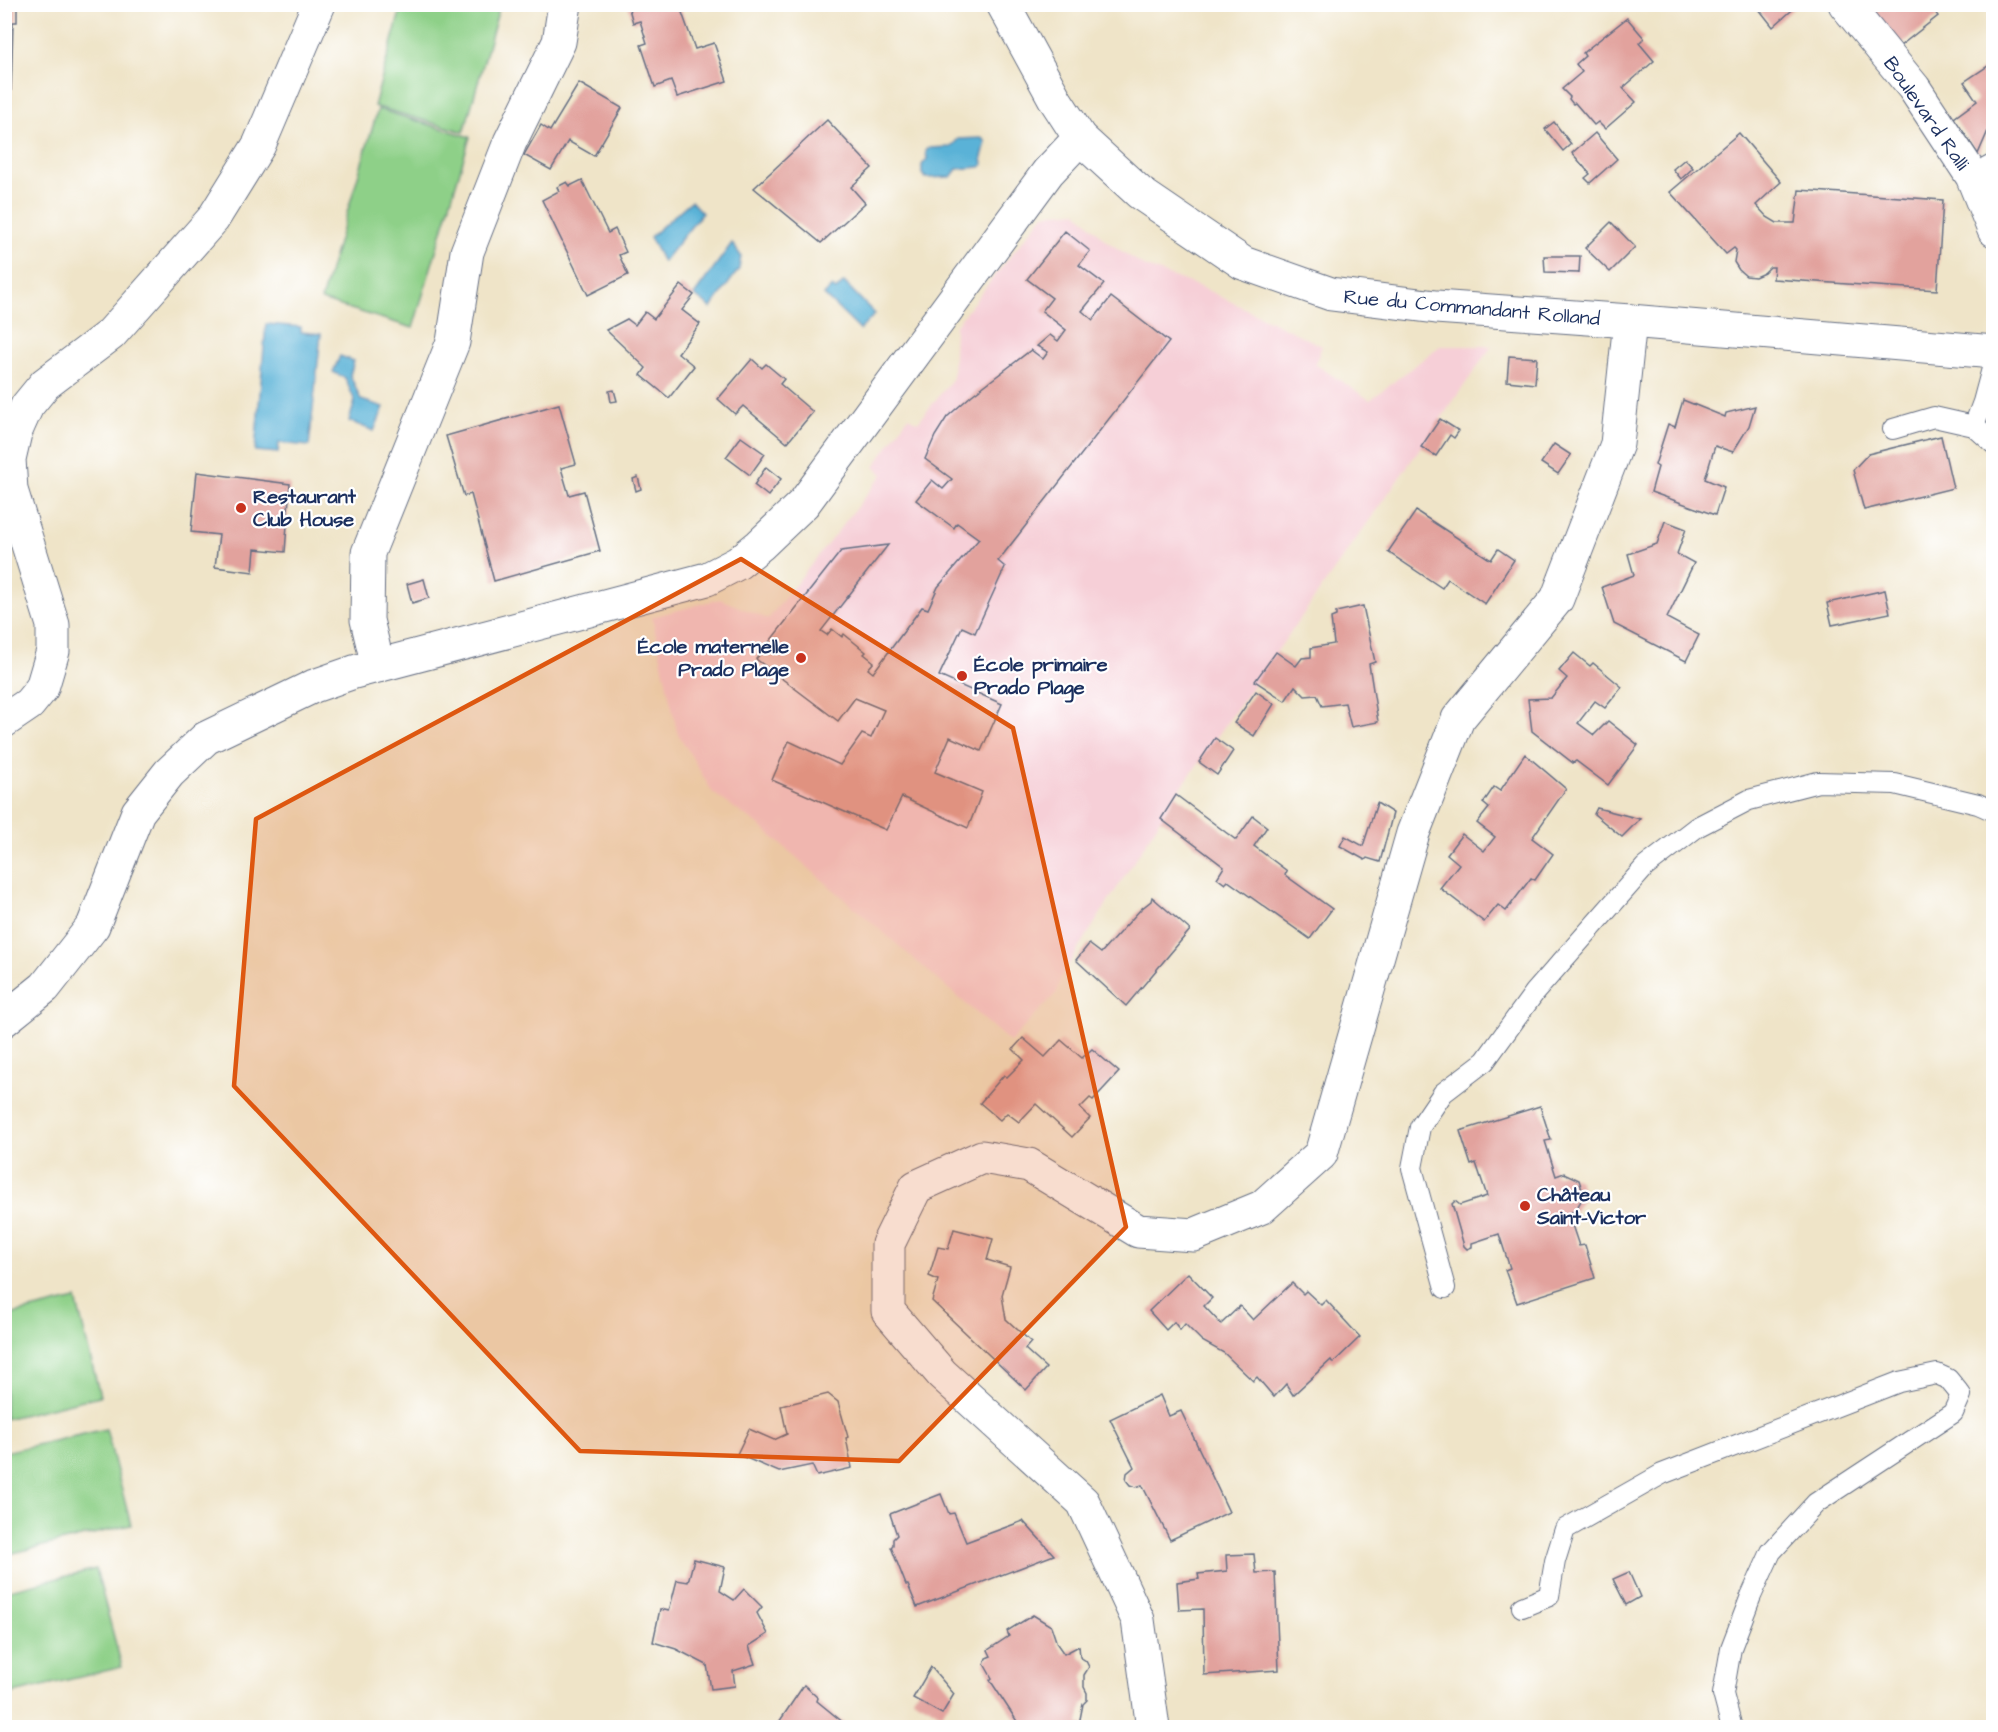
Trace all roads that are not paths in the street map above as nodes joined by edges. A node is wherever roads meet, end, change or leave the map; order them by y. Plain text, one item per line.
1 (319, 4) edge
2 (565, 4) edge
3 (1003, 4) edge
4 (1845, 4) edge
5 (1080, 138) junction
6 (1983, 170) edge
7 (1994, 230) edge
8 (1630, 321) junction
9 (1994, 352) edge
10 (1994, 361) edge
11 (1974, 426) junction
12 (1893, 429) dead end
13 (1994, 444) edge
14 (378, 666) junction
15 (4, 721) edge
16 (1994, 811) edge
17 (4, 1020) edge
18 (1445, 1288) dead end
19 (1522, 1606) dead end
20 (1153, 1728) edge
21 (1732, 1728) edge

1 - 15 street
2 - 14 street
3 - 5 street, Rue du Commandant Rolland
4 - 6 street, Boulevard Ralli
5 - 8 street, Rue du Commandant Rolland
5 - 14 street
6 - 7 street, Boulevard Ralli
8 - 9 street, Rue du Commandant Rolland
8 - 20 street
10 - 11 lane
11 - 12 lane
11 - 13 lane
14 - 17 street
16 - 18 lane
19 - 21 lane

